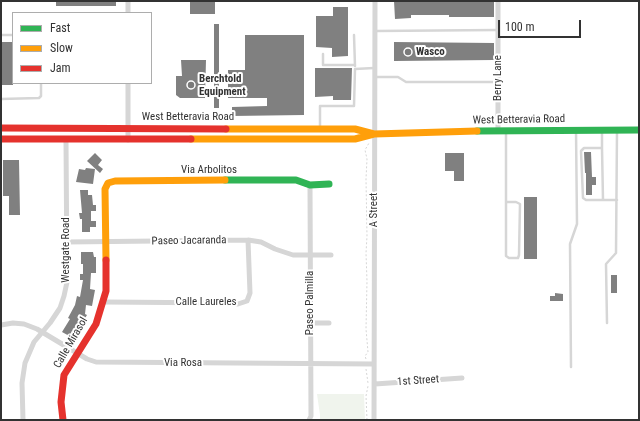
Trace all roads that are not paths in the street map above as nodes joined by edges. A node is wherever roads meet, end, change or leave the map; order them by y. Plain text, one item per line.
1 (128, 1) edge
2 (375, 1) edge
3 (498, 1) edge
4 (128, 12) edge
5 (498, 30) junction
6 (375, 31) junction
7 (1, 35) edge
8 (12, 35) edge
9 (354, 35) dead end
10 (323, 54) dead end
11 (355, 67) junction
12 (375, 68) junction
13 (375, 77) junction
14 (498, 82) junction
15 (42, 84) edge
16 (128, 84) edge
17 (1, 99) edge
18 (128, 127) junction
19 (1, 128) edge
20 (320, 128) junction
21 (502, 130) junction
22 (576, 130) junction
23 (602, 130) junction
24 (618, 130) junction
25 (639, 130) edge
26 (374, 134) junction
27 (1, 139) edge
28 (66, 140) junction
29 (128, 140) junction
30 (602, 148) junction
31 (108, 184) joint
32 (329, 184) dead end
33 (310, 185) junction
34 (603, 200) junction
35 (617, 200) junction
36 (506, 202) junction
37 (248, 240) junction
38 (66, 242) junction
39 (106, 242) junction
40 (310, 255) junction
41 (331, 255) dead end
42 (104, 302) junction
43 (310, 323) junction
44 (329, 323) dead end
45 (607, 323) dead end
46 (1, 325) edge
47 (42, 332) junction
48 (77, 354) junction
49 (310, 364) junction
50 (374, 364) junction
51 (571, 367) dead end
52 (462, 378) dead end
53 (375, 384) junction
54 (23, 420) edge
55 (64, 420) edge
56 (309, 420) edge
57 (374, 420) edge

1 - 4 street
2 - 6 street, A Street
3 - 5 street, Berry Lane
5 - 6 lane
5 - 14 street, Berry Lane
6 - 12 street, A Street
7 - 8 lane
9 - 11 lane
10 - 11 lane
11 - 12 lane
11 - 20 lane
12 - 13 street, A Street
13 - 14 lane
13 - 26 street, A Street
14 - 21 street, Berry Lane
15 - 17 lane
16 - 18 street
18 - 19 street, West Betteravia Road
18 - 20 street, West Betteravia Road
18 - 29 street
20 - 26 street, West Betteravia Road
21 - 22 street, West Betteravia Road
21 - 26 street, West Betteravia Road
21 - 36 lane
22 - 23 street, West Betteravia Road
22 - 51 lane
23 - 24 street, West Betteravia Road
23 - 30 lane
24 - 25 street, West Betteravia Road
24 - 35 lane
26 - 29 street, West Betteravia Road
26 - 50 street, A Street
27 - 28 street, West Betteravia Road
28 - 29 street, West Betteravia Road
28 - 38 street, Westgate Road
30 - 34 lane
30 - 34 lane
31 - 33 street, Via Arbolitos
31 - 39 street, Calle Mirasol
32 - 33 street, Via Arbolitos
33 - 40 street, Paseo Palmilla
34 - 35 lane
35 - 45 lane
36 - 36 lane
37 - 39 street, Paseo Jacaranda
37 - 40 street, Paseo Jacaranda
37 - 42 street, Calle Laureles
38 - 39 street, Paseo Jacaranda
38 - 47 street, Westgate Road
39 - 42 street, Calle Mirasol
40 - 41 street, Paseo Jacaranda
40 - 43 street, Paseo Palmilla
42 - 48 street, Calle Mirasol
43 - 44 street
43 - 49 street, Paseo Palmilla
46 - 47 street, Via Rosa
47 - 48 street, Via Rosa
47 - 54 street, Westgate Road
48 - 49 street, Via Rosa
48 - 55 street, Calle Mirasol
49 - 50 street, Via Rosa
49 - 56 street, Paseo Palmilla
50 - 53 street, A Street
52 - 53 street, 1st Street
53 - 57 street, A Street

